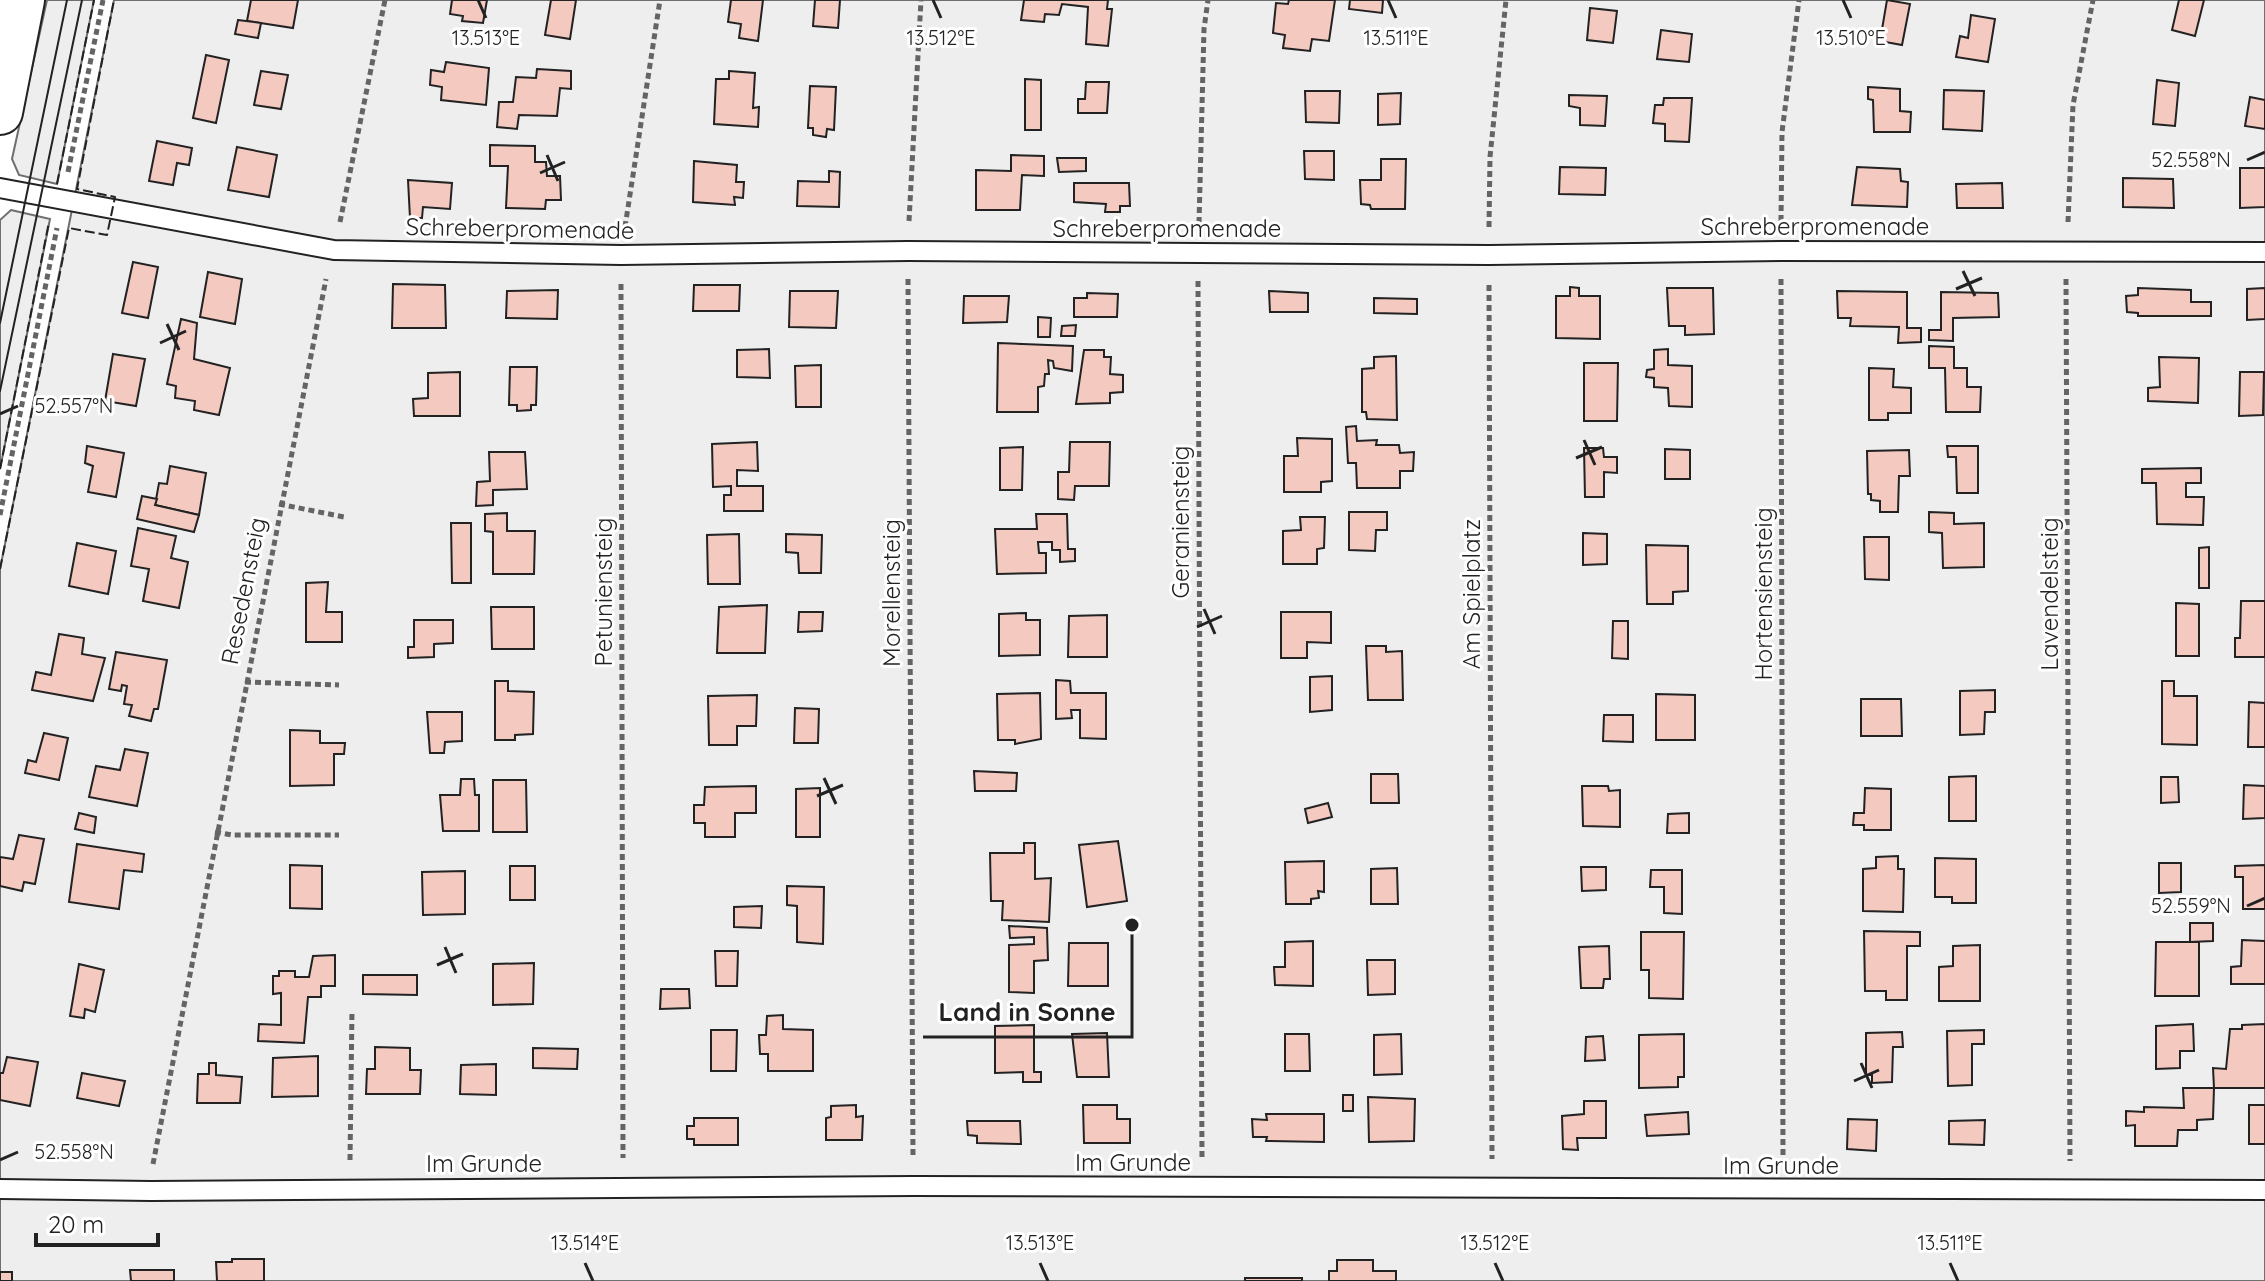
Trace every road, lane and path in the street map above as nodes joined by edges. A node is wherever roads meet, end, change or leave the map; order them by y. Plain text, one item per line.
1 (22, 0) edge
2 (103, 0) edge
3 (385, 0) edge
4 (660, 0) edge
5 (921, 0) edge
6 (1208, 0) edge
7 (1506, 0) edge
8 (1799, 0) edge
9 (2093, 0) edge
10 (0, 112) edge
11 (0, 188) edge
12 (68, 201) junction
13 (334, 250) junction
14 (908, 251) junction
15 (1781, 251) junction
16 (2066, 251) junction
17 (2265, 252) edge
18 (1198, 254) junction
19 (621, 255) junction
20 (1489, 255) junction
21 (279, 504) junction
22 (0, 515) edge
23 (344, 517) dead end
24 (245, 682) junction
25 (339, 685) dead end
26 (215, 832) junction
27 (339, 835) dead end
28 (352, 1010) dead end
29 (913, 1186) junction
30 (623, 1187) junction
31 (1202, 1188) junction
32 (1492, 1188) junction
33 (0, 1189) edge
34 (349, 1189) junction
35 (1783, 1190) junction
36 (2070, 1190) junction
37 (2265, 1190) edge
38 (151, 1191) junction

1 - 10 street
2 - 12 path
3 - 13 path, Resedensteig
4 - 19 path, Petuniensteig
5 - 14 path, Morellensteig
6 - 18 path, Geraniensteig
7 - 20 path, Am Spielplatz
8 - 15 path, Hortensiensteig
9 - 16 path, Lavendelsteig
11 - 12 lane, Schreberpromenade
12 - 13 lane, Schreberpromenade
12 - 22 path
13 - 19 lane, Schreberpromenade
13 - 21 path, Resedensteig
14 - 18 lane, Schreberpromenade
14 - 19 lane, Schreberpromenade
14 - 29 path, Morellensteig
15 - 16 lane, Schreberpromenade
15 - 20 lane, Schreberpromenade
15 - 35 path, Hortensiensteig
16 - 17 lane, Schreberpromenade
16 - 36 path, Lavendelsteig
18 - 20 lane, Schreberpromenade
18 - 31 path, Geraniensteig
19 - 30 path, Petuniensteig
20 - 32 path, Am Spielplatz
21 - 23 path
21 - 24 path, Resedensteig
24 - 25 path
24 - 26 path, Resedensteig
26 - 27 path
26 - 38 path, Resedensteig
28 - 34 path
29 - 30 lane, Im Grunde
29 - 31 lane, Im Grunde
30 - 34 lane, Im Grunde
31 - 32 lane, Im Grunde
32 - 35 lane, Im Grunde
33 - 38 lane, Im Grunde
34 - 38 lane, Im Grunde
35 - 36 lane, Im Grunde
36 - 37 lane, Im Grunde

